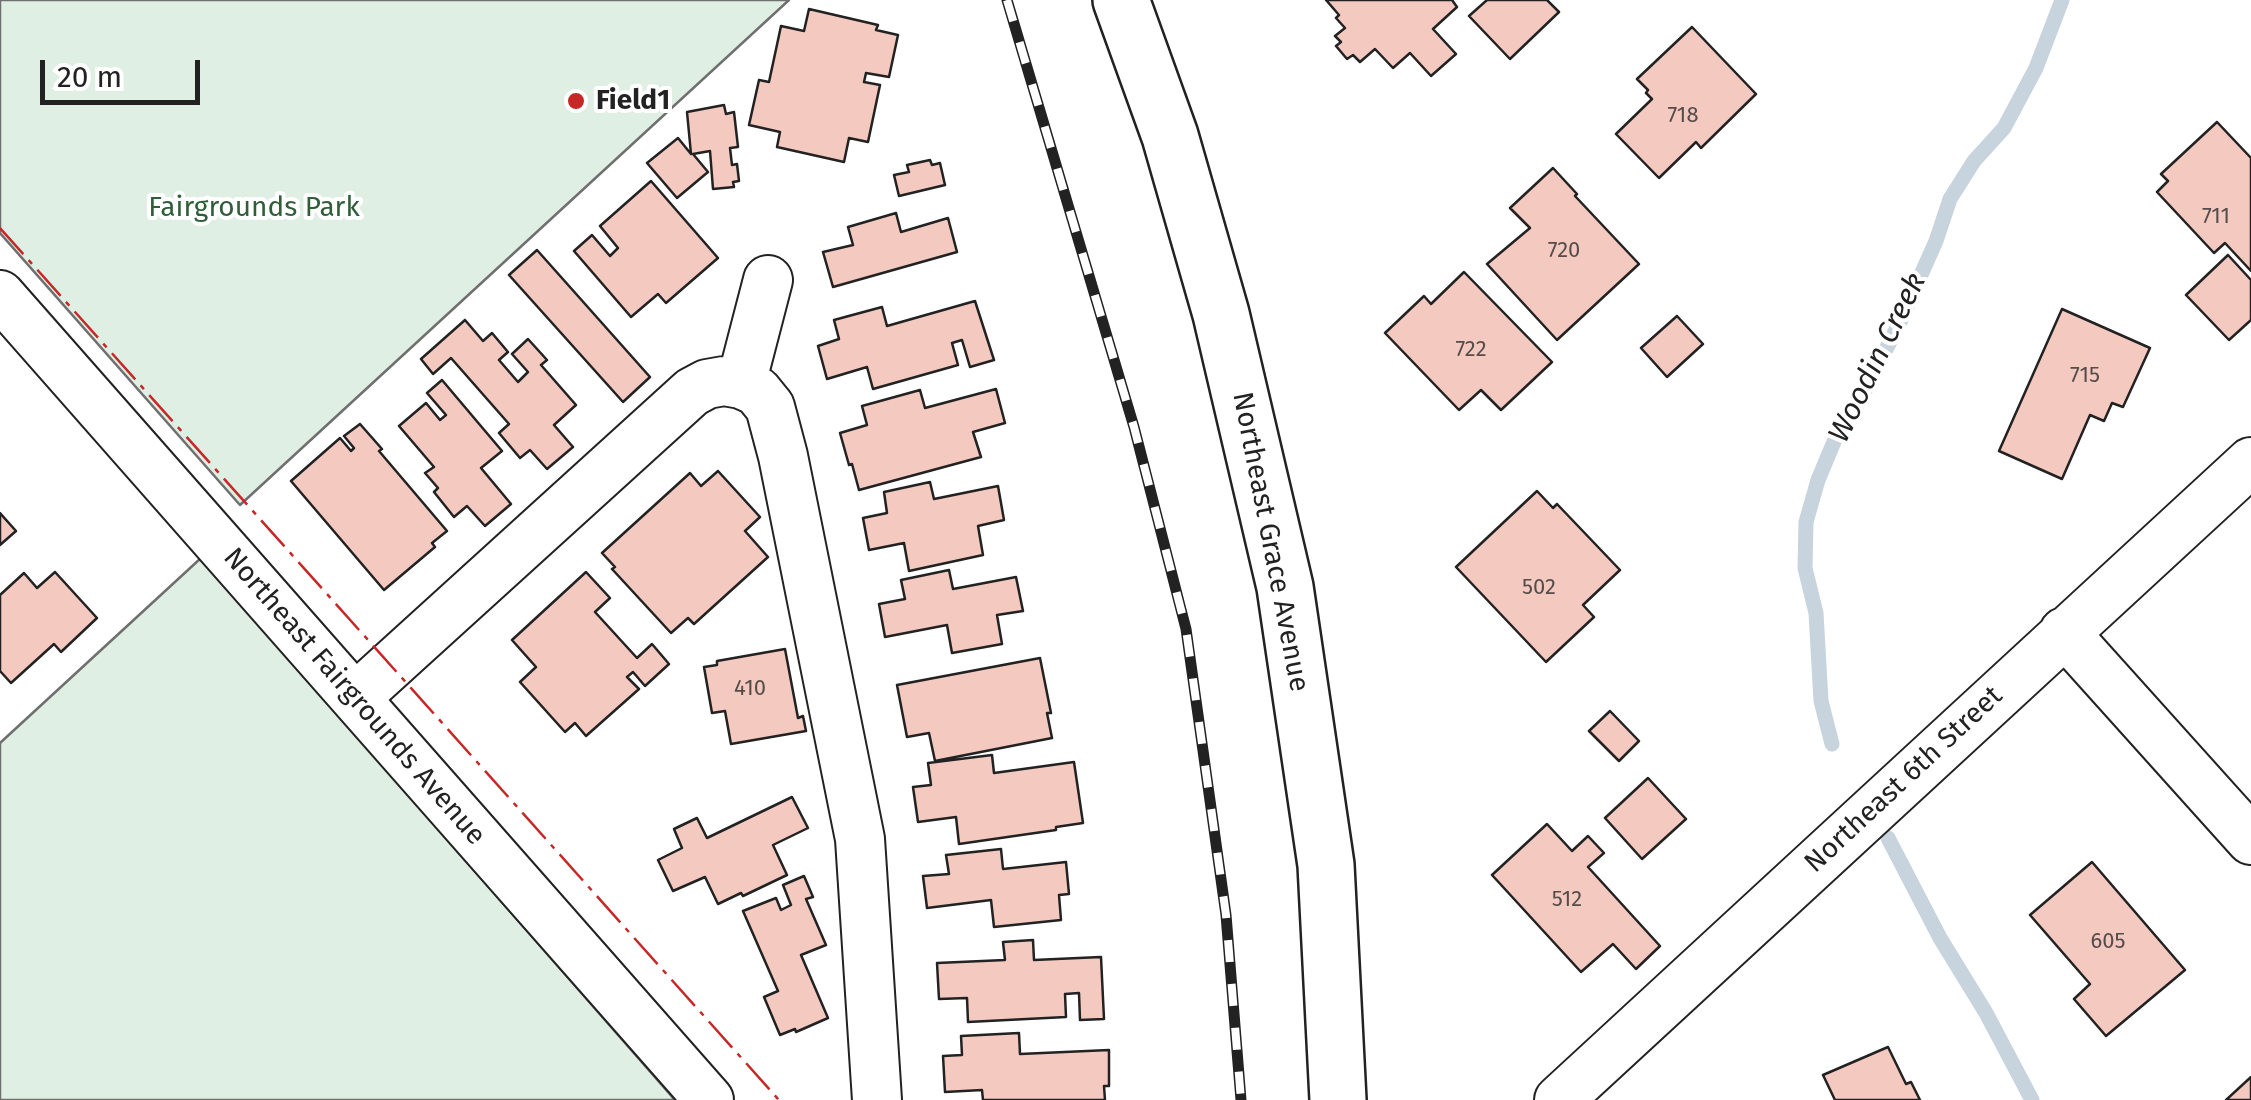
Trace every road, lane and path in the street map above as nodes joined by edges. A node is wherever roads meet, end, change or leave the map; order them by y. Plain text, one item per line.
1 (1121, 0) edge
2 (768, 280) dead end
3 (0, 295) edge
4 (741, 384) junction
5 (2251, 462) edge
6 (2064, 632) junction
7 (355, 698) junction
8 (2251, 840) edge
9 (709, 1100) edge
10 (877, 1100) edge
11 (1338, 1100) edge
12 (1558, 1100) edge

1 - 11 main road, Northeast Grace Avenue
2 - 4 street
3 - 7 street, Northeast Fairgrounds Avenue
4 - 7 street
4 - 10 street
5 - 6 street, Northeast 6th Street
6 - 8 street
6 - 12 street, Northeast 6th Street
7 - 9 street, Northeast Fairgrounds Avenue

